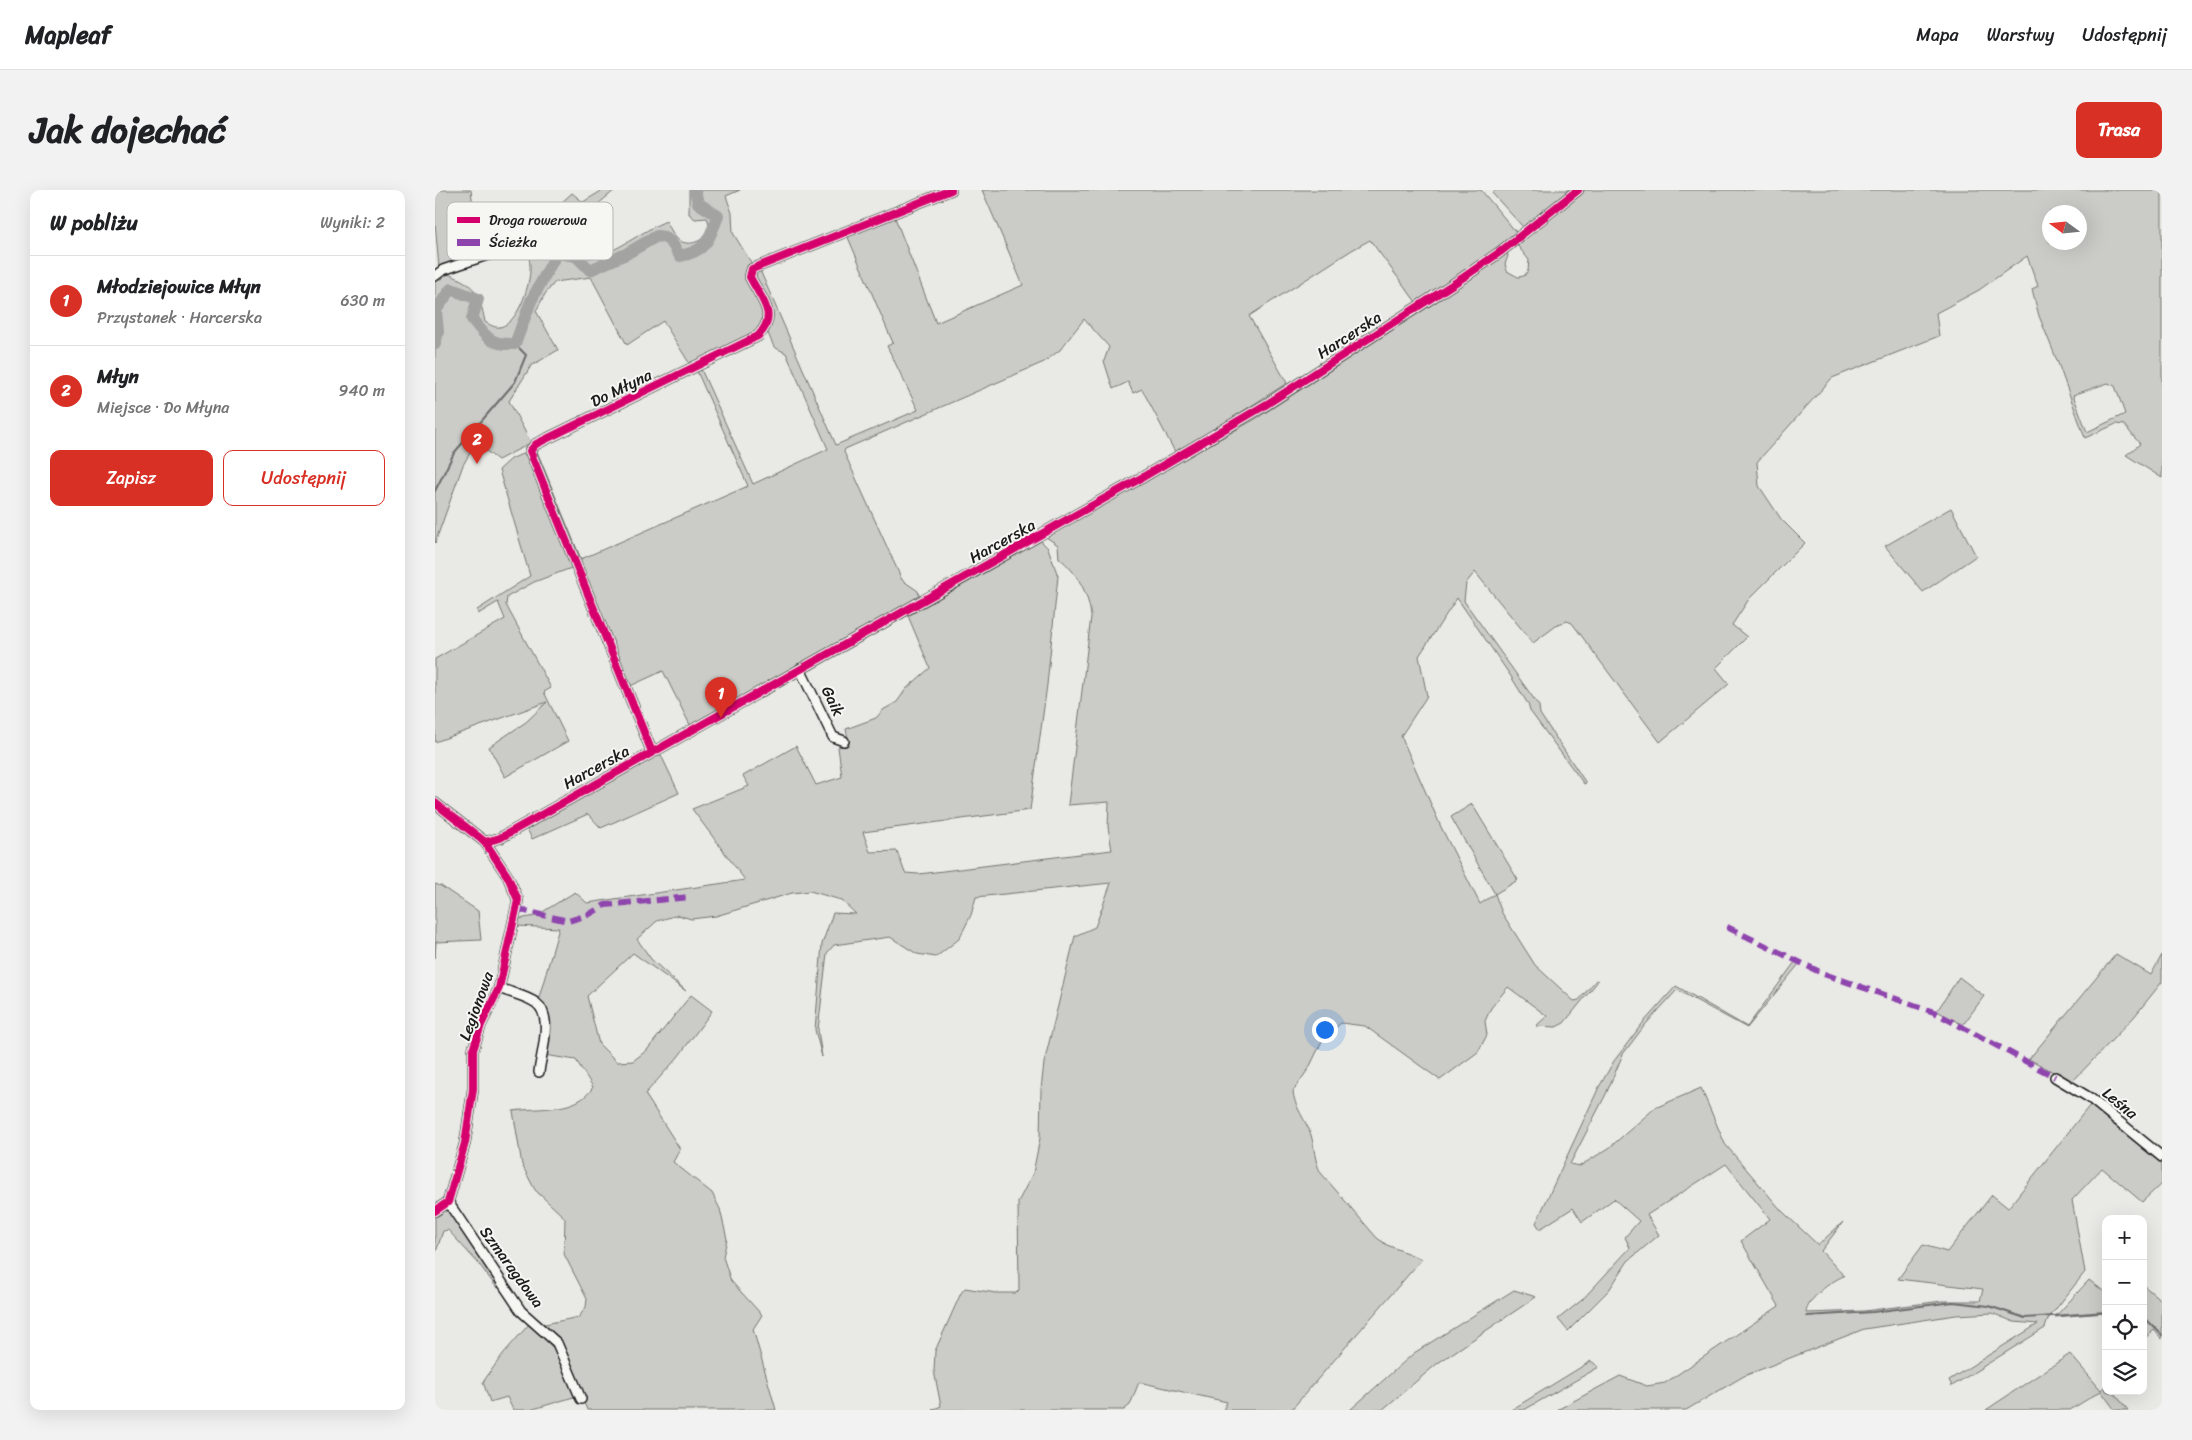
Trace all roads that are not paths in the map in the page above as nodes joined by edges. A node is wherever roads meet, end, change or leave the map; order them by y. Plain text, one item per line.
1 (951, 190) edge
2 (1578, 190) edge
3 (472, 260) edge
4 (435, 276) edge
5 (800, 669) junction
6 (844, 741) dead end
7 (652, 752) junction
8 (435, 803) edge
9 (485, 842) junction
10 (499, 988) junction
11 (539, 1072) dead end
12 (2055, 1077) dead end
13 (2162, 1158) edge
14 (448, 1202) junction
15 (435, 1210) edge
16 (581, 1399) dead end

1 - 7 street, Do Młyna
2 - 5 street, Harcerska
3 - 4 street
5 - 6 street, Gaik
5 - 7 street, Harcerska
7 - 9 street, Harcerska
8 - 9 street, Legionowa
9 - 10 street, Legionowa
10 - 11 street
10 - 14 street, Legionowa
12 - 13 street, Leśna
14 - 15 street
14 - 16 street, Szmaragdowa

